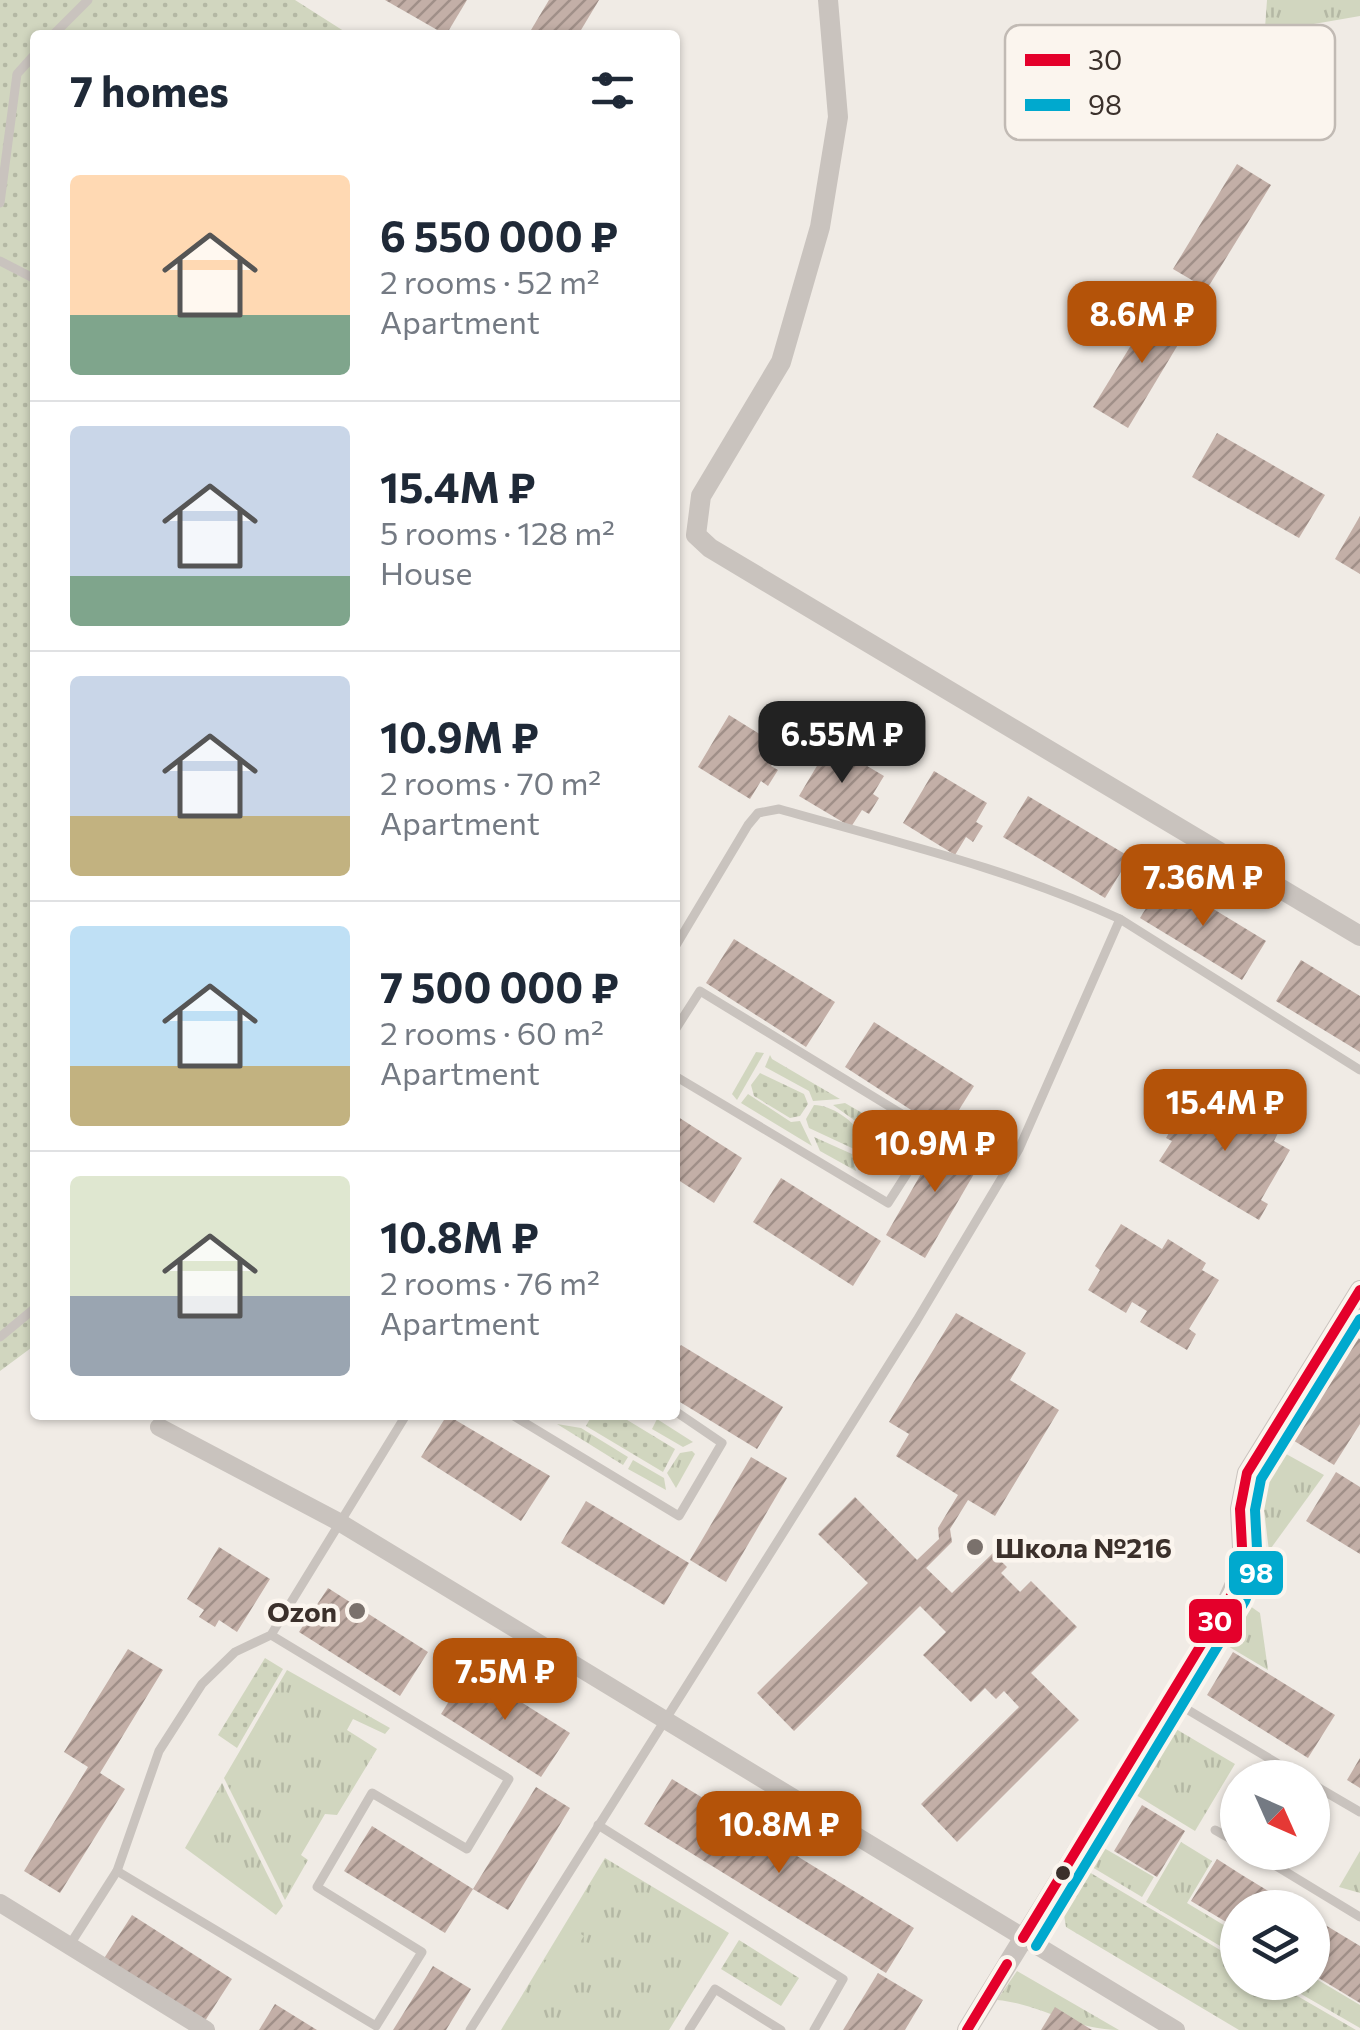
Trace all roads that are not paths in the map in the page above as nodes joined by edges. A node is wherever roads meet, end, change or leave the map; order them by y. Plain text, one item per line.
1 (88, 0) edge
2 (828, 0) edge
3 (58, 30) edge
4 (30, 60) edge
5 (0, 203) edge
6 (0, 260) edge
7 (30, 276) edge
8 (1120, 919) junction
9 (1360, 936) edge
10 (680, 939) edge
11 (680, 1022) edge
12 (1360, 1070) edge
13 (680, 1079) edge
14 (1360, 1290) edge
15 (30, 1312) edge
16 (0, 1336) edge
17 (680, 1414) edge
18 (403, 1420) edge
19 (520, 1420) edge
20 (160, 1426) dead end
21 (339, 1522) junction
22 (271, 1635) junction
23 (1170, 1699) junction
24 (665, 1720) junction
25 (1272, 1760) edge
26 (1330, 1794) edge
27 (1360, 1812) edge
28 (598, 1825) junction
29 (1215, 1830) dead end
30 (1220, 1833) edge
31 (1283, 1870) edge
32 (117, 1872) junction
33 (0, 1903) edge
34 (1360, 1917) edge
35 (1023, 1938) junction
36 (68, 1948) junction
37 (206, 2030) edge
38 (470, 2030) edge
39 (689, 2030) edge
40 (782, 2030) edge
41 (814, 2030) edge
42 (968, 2030) edge
43 (1176, 2030) edge

1 - 3 lane
2 - 9 street
4 - 5 lane
6 - 7 lane
8 - 10 lane
8 - 12 lane
8 - 24 lane
11 - 13 lane
14 - 23 street
15 - 16 lane
17 - 19 lane
18 - 21 lane
20 - 21 street
21 - 22 lane
21 - 24 street
22 - 32 lane
22 - 32 lane
23 - 25 lane
23 - 35 street
24 - 28 lane
24 - 35 street
26 - 27 lane
28 - 38 lane
28 - 41 lane
29 - 30 lane
31 - 34 lane
32 - 36 lane
33 - 36 street
35 - 42 street
35 - 43 street
36 - 37 street
39 - 40 lane

